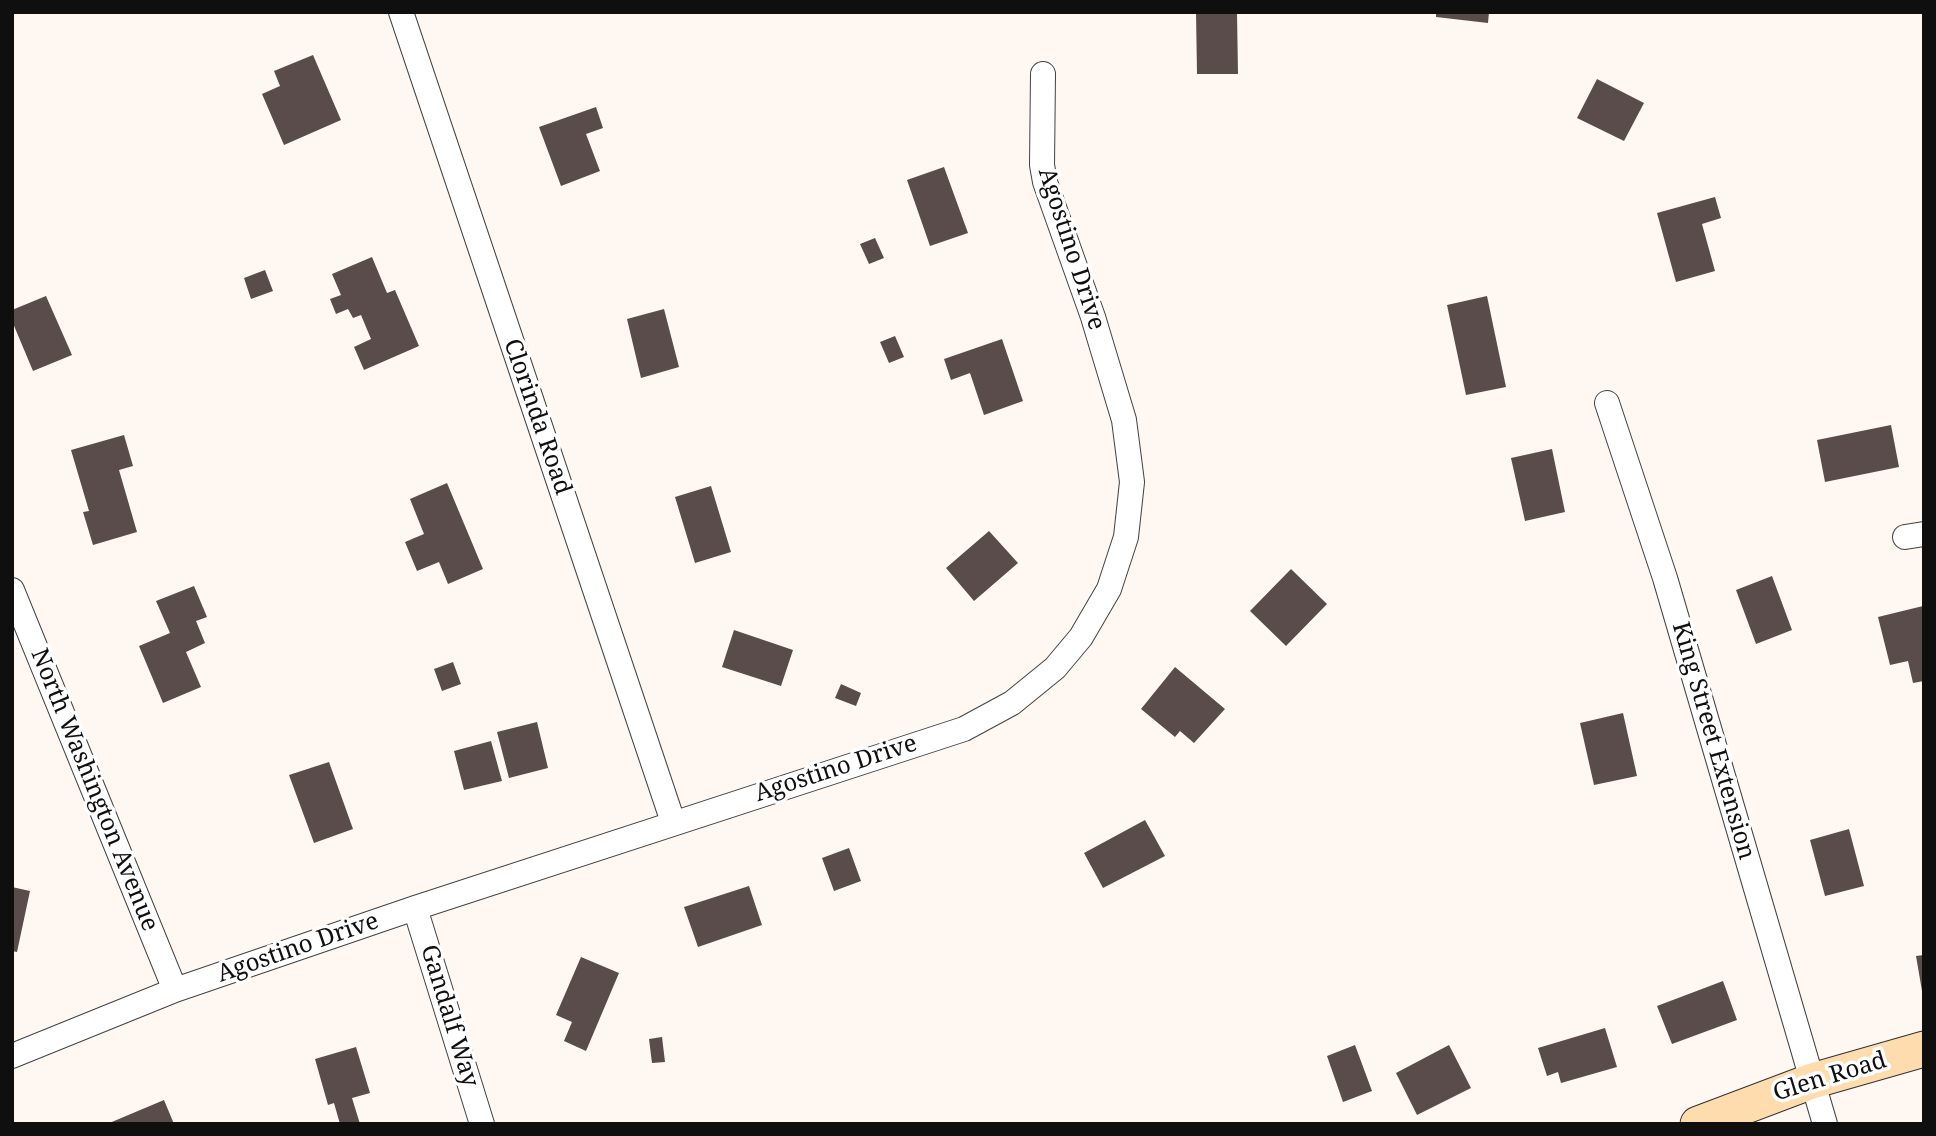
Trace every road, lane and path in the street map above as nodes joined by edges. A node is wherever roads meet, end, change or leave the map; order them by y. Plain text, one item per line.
1 (401, 12) edge
2 (1043, 74) dead end
3 (1607, 403) dead end
4 (12, 590) edge
5 (673, 822) junction
6 (415, 908) junction
7 (176, 990) junction
8 (1924, 1049) edge
9 (12, 1056) edge
10 (1812, 1081) junction
11 (482, 1124) edge
12 (1698, 1124) edge
13 (1825, 1124) edge

1 - 5 street, Clorinda Road
2 - 5 street, Agostino Drive
3 - 10 street, King Street Extension
4 - 7 street, North Washington Avenue
5 - 6 street, Agostino Drive
6 - 7 street, Agostino Drive
6 - 11 street, Gandalf Way
7 - 9 street, Agostino Drive
8 - 10 street, Glen Road
10 - 12 street, Glen Road
10 - 13 street, King Street Extension

